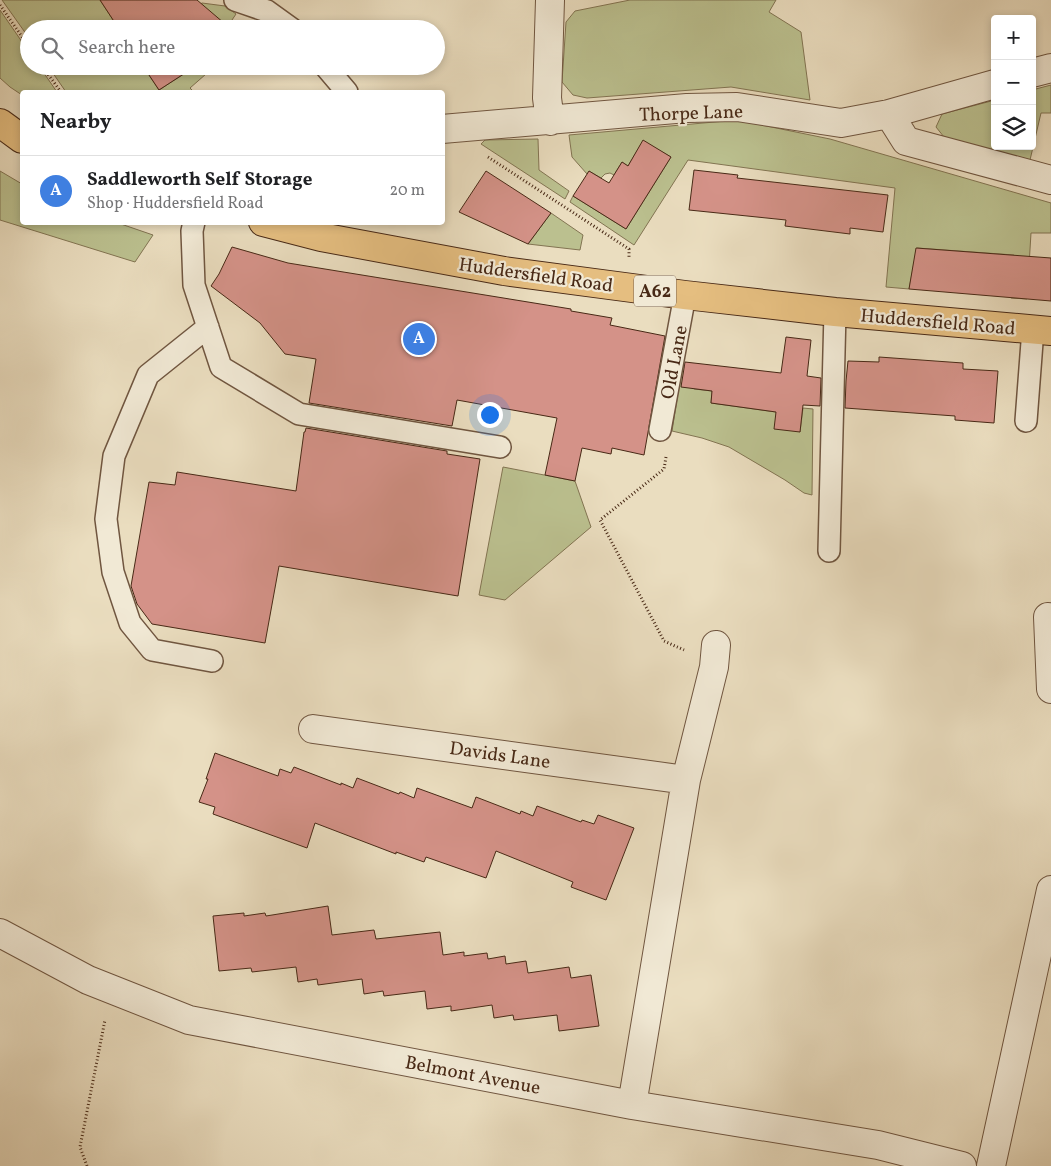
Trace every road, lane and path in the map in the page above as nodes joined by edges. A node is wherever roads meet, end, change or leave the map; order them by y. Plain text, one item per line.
1 (235, 0) edge
2 (550, 0) edge
3 (0, 7) edge
4 (280, 20) edge
5 (20, 35) edge
6 (1051, 68) edge
7 (1036, 72) edge
8 (49, 75) edge
9 (333, 75) edge
10 (991, 85) edge
11 (60, 90) edge
12 (345, 90) edge
13 (889, 114) junction
14 (550, 121) junction
15 (0, 123) edge
16 (455, 128) edge
17 (20, 138) edge
18 (1051, 180) edge
19 (193, 225) edge
20 (275, 225) edge
21 (628, 262) dead end
22 (685, 295) junction
23 (835, 312) junction
24 (208, 328) junction
25 (1042, 330) edge
26 (1026, 421) dead end
27 (660, 430) joint
28 (500, 447) dead end
29 (829, 551) dead end
30 (1048, 617) dead end
31 (715, 656) joint
32 (212, 661) dead end
33 (1051, 689) edge
34 (313, 728) dead end
35 (686, 780) junction
36 (1051, 890) edge
37 (0, 933) edge
38 (111, 990) junction
39 (632, 1105) junction
40 (87, 1166) edge
41 (962, 1166) edge
42 (991, 1166) edge

1 - 4 lane
2 - 14 street
3 - 5 path
6 - 7 street
8 - 11 path
9 - 12 lane
10 - 13 street, Thorpe Lane
13 - 14 street, Thorpe Lane
13 - 18 street
14 - 16 street, Thorpe Lane
15 - 17 main road
16 - 21 path
19 - 24 lane
20 - 22 main road, Huddersfield Road / A62
22 - 23 main road, Huddersfield Road / A62
22 - 27 lane, Old Lane
23 - 25 main road, Huddersfield Road / A62
23 - 29 lane
24 - 28 lane
24 - 32 lane
25 - 26 lane
27 - 31 path
30 - 33 street
31 - 35 street
34 - 35 street, Davids Lane
35 - 39 street
36 - 42 street
37 - 38 street, Belmont Avenue
38 - 39 street, Belmont Avenue
38 - 40 path
39 - 41 street, Belmont Avenue

